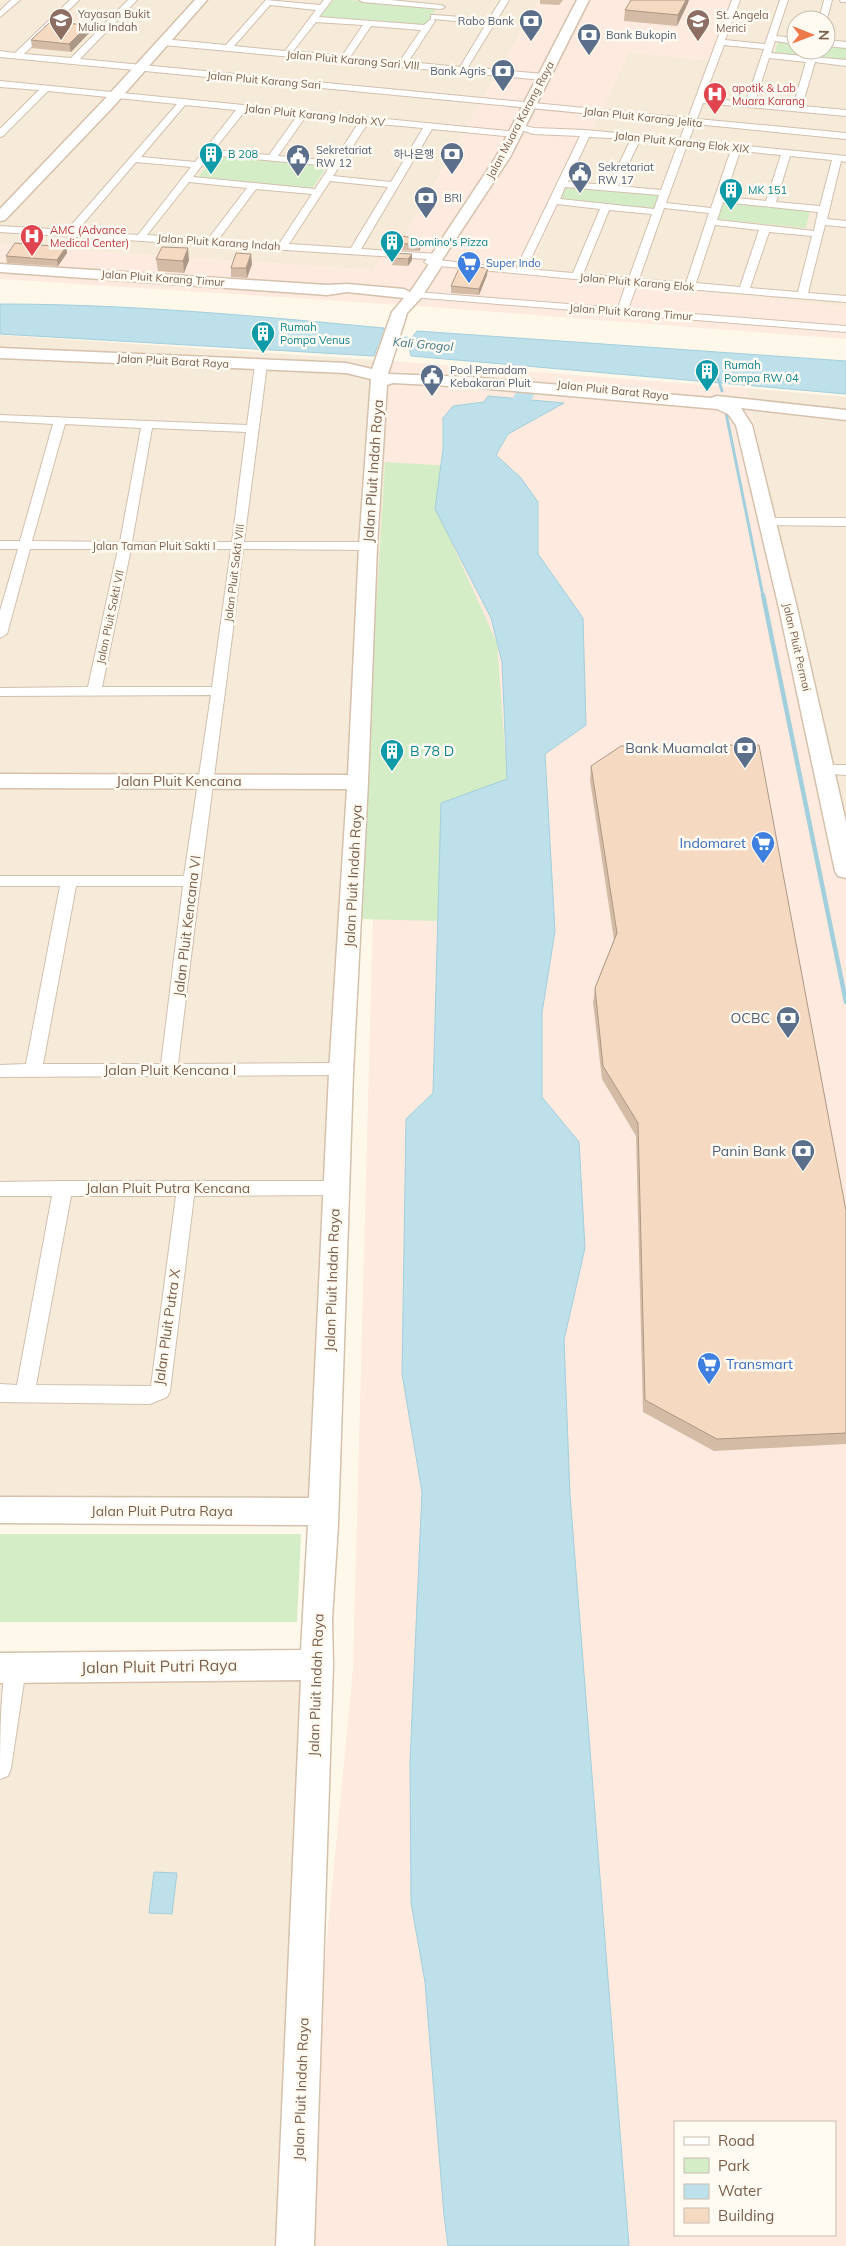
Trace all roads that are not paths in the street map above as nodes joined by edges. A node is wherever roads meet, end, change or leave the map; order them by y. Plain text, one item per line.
1 (16, 0) edge
2 (75, 0) edge
3 (133, 0) edge
4 (201, 0) edge
5 (328, 0) edge
6 (363, 0) edge
7 (506, 0) edge
8 (582, 0) edge
9 (736, 0) edge
10 (784, 0) edge
11 (270, 1) edge
12 (387, 1) edge
13 (443, 4) edge
14 (322, 8) junction
15 (0, 15) edge
16 (434, 17) junction
17 (314, 18) junction
18 (492, 22) junction
19 (369, 23) junction
20 (426, 28) junction
21 (163, 42) junction
22 (720, 42) junction
23 (786, 43) edge
24 (769, 47) junction
25 (228, 48) junction
26 (786, 52) edge
27 (0, 54) edge
28 (287, 54) junction
29 (17, 56) junction
30 (344, 59) junction
31 (811, 60) joint
32 (72, 62) junction
33 (846, 63) edge
34 (402, 64) junction
35 (139, 69) junction
36 (462, 70) junction
37 (543, 77) junction
38 (0, 84) edge
39 (46, 88) junction
40 (116, 95) junction
41 (699, 100) junction
42 (182, 102) junction
43 (750, 104) junction
44 (529, 106) junction
45 (242, 108) junction
46 (797, 108) junction
47 (846, 113) edge
48 (303, 114) junction
49 (365, 120) junction
50 (690, 121) junction
51 (429, 126) junction
52 (516, 130) junction
53 (586, 133) junction
54 (0, 134) edge
55 (846, 136) edge
56 (637, 138) junction
57 (685, 142) junction
58 (736, 148) junction
59 (208, 152) junction
60 (786, 153) junction
61 (272, 158) junction
62 (841, 158) edge
63 (134, 159) junction
64 (336, 164) junction
65 (197, 165) junction
66 (326, 178) junction
67 (186, 179) junction
68 (562, 184) junction
69 (393, 185) junction
70 (254, 186) junction
71 (612, 188) junction
72 (317, 192) junction
73 (664, 193) junction
74 (719, 199) junction
75 (554, 201) junction
76 (770, 204) junction
77 (606, 206) junction
78 (659, 208) junction
79 (823, 209) junction
80 (714, 211) junction
81 (0, 218) edge
82 (820, 221) junction
83 (711, 222) junction
84 (846, 224) edge
85 (765, 228) junction
86 (0, 229) edge
87 (70, 233) junction
88 (816, 234) junction
89 (141, 237) junction
90 (211, 242) junction
91 (282, 247) junction
92 (355, 250) junction
93 (434, 261) junction
94 (0, 268) edge
95 (520, 272) junction
96 (577, 277) junction
97 (631, 282) junction
98 (690, 286) junction
99 (744, 291) junction
100 (802, 296) junction
101 (846, 299) edge
102 (404, 304) junction
103 (622, 310) junction
104 (846, 329) edge
105 (0, 353) edge
106 (261, 365) junction
107 (380, 369) junction
108 (470, 380) junction
109 (764, 406) junction
110 (846, 415) edge
111 (0, 418) edge
112 (60, 421) junction
113 (147, 425) junction
114 (744, 425) junction
115 (254, 429) junction
116 (768, 522) junction
117 (846, 522) edge
118 (0, 545) edge
119 (24, 545) junction
120 (125, 546) junction
121 (237, 546) junction
122 (368, 546) junction
123 (0, 634) edge
124 (219, 691) junction
125 (0, 692) edge
126 (94, 692) junction
127 (825, 770) junction
128 (846, 770) edge
129 (0, 781) edge
130 (206, 782) junction
131 (358, 782) junction
132 (846, 871) edge
133 (0, 881) edge
134 (69, 881) junction
135 (191, 881) junction
136 (341, 1069) junction
137 (33, 1070) junction
138 (170, 1070) junction
139 (0, 1071) edge
140 (0, 1188) edge
141 (63, 1188) junction
142 (186, 1188) junction
143 (336, 1188) junction
144 (0, 1393) edge
145 (25, 1393) junction
146 (0, 1510) edge
147 (323, 1512) junction
148 (317, 1665) junction
149 (7, 1668) edge
150 (0, 1768) edge
151 (295, 2246) edge

1 - 15 street
2 - 29 street
3 - 32 street
4 - 21 street
5 - 14 street
6 - 12 street
7 - 18 street
8 - 37 street, Jalan Muara Karang Raya
9 - 22 street
10 - 24 street
11 - 14 street
11 - 25 street
12 - 13 street
13 - 16 street
14 - 17 street
16 - 18 street
16 - 20 street
17 - 19 street
17 - 28 street
18 - 36 street
19 - 20 street
19 - 30 street
20 - 34 street
21 - 25 street, Jalan Pluit Karang Sari VIII
21 - 35 street
22 - 24 street
22 - 41 street
23 - 24 street
24 - 26 street
24 - 43 street
25 - 28 street, Jalan Pluit Karang Sari VIII
27 - 29 street, Jalan Pluit Karang Sari
28 - 30 street, Jalan Pluit Karang Sari VIII
29 - 32 street, Jalan Pluit Karang Sari
30 - 34 street, Jalan Pluit Karang Sari VIII
31 - 33 street
31 - 46 street
32 - 35 street, Jalan Pluit Karang Sari
34 - 36 street, Jalan Pluit Karang Sari VIII
35 - 40 street
35 - 44 street, Jalan Pluit Karang Sari
36 - 37 street, Jalan Pluit Karang Sari VIII
37 - 44 street, Jalan Muara Karang Raya
38 - 39 street, Jalan Pluit Karang Indah XV
39 - 40 street, Jalan Pluit Karang Indah XV
39 - 54 street
40 - 42 street, Jalan Pluit Karang Indah XV
40 - 81 street
41 - 43 street
41 - 50 street
42 - 45 street, Jalan Pluit Karang Indah XV
42 - 63 street
43 - 46 street
44 - 50 street, Jalan Pluit Karang Jelita
44 - 52 street, Jalan Muara Karang Raya
45 - 48 street, Jalan Pluit Karang Indah XV
45 - 59 street
46 - 47 street
48 - 49 street, Jalan Pluit Karang Indah XV
48 - 61 street
49 - 51 street, Jalan Pluit Karang Indah XV
49 - 64 street
50 - 55 street, Jalan Pluit Karang Jelita
50 - 57 street
51 - 52 street, Jalan Pluit Karang Indah XV
51 - 69 street
52 - 53 street, Jalan Pluit Karang Elok XIX
52 - 93 street, Jalan Muara Karang Raya
53 - 56 street, Jalan Pluit Karang Elok XIX
53 - 68 street
56 - 57 street, Jalan Pluit Karang Elok XIX
56 - 71 street
57 - 58 street, Jalan Pluit Karang Elok XIX
57 - 73 street
58 - 60 street, Jalan Pluit Karang Elok XIX
58 - 74 street
59 - 61 street
59 - 65 street
60 - 62 street, Jalan Pluit Karang Elok XIX
60 - 76 street
61 - 64 street
62 - 79 street
63 - 65 street
63 - 87 street
64 - 66 street
65 - 67 street
66 - 69 street
66 - 72 street
67 - 70 street
67 - 89 street
68 - 71 street
68 - 75 street
69 - 92 street
70 - 72 street
70 - 90 street
71 - 73 street
72 - 91 street
73 - 78 street
74 - 76 street
74 - 80 street
75 - 77 street
75 - 95 street
76 - 79 street
77 - 78 street
77 - 96 street
78 - 80 street
78 - 97 street
79 - 82 street
80 - 83 street
82 - 84 street
82 - 88 street
83 - 85 street
83 - 98 street
85 - 88 street
85 - 99 street
86 - 87 street, Jalan Pluit Karang Indah
87 - 89 street, Jalan Pluit Karang Indah
88 - 100 street
89 - 90 street, Jalan Pluit Karang Indah
90 - 91 street, Jalan Pluit Karang Indah
91 - 92 street, Jalan Pluit Karang Indah
92 - 93 street, Jalan Pluit Karang Indah
93 - 95 street, Jalan Pluit Karang Elok
93 - 102 street, Jalan Muara Karang Raya
94 - 102 street, Jalan Pluit Karang Timur
95 - 96 street, Jalan Pluit Karang Elok
96 - 97 street, Jalan Pluit Karang Elok
97 - 98 street, Jalan Pluit Karang Elok
97 - 103 street
98 - 99 street, Jalan Pluit Karang Elok
99 - 100 street, Jalan Pluit Karang Elok
100 - 101 street, Jalan Pluit Karang Elok
102 - 103 street, Jalan Pluit Karang Timur
102 - 107 street, Jalan Pluit Indah Raya
103 - 104 street, Jalan Pluit Karang Timur
105 - 106 street, Jalan Pluit Barat Raya
106 - 107 street, Jalan Pluit Barat Raya
106 - 115 street, Jalan Pluit Sakti VIII
107 - 108 street, Jalan Pluit Barat Raya
107 - 122 street, Jalan Pluit Indah Raya
108 - 109 street, Jalan Pluit Barat Raya
108 - 114 street, Jalan Pluit Barat Raya
109 - 110 street, Jalan Pluit Barat Raya
109 - 114 street
111 - 112 street
112 - 113 street
112 - 119 street
113 - 115 street
113 - 120 street, Jalan Pluit Sakti VII
114 - 116 street, Jalan Pluit Permai
115 - 121 street, Jalan Pluit Sakti VIII
116 - 117 street
116 - 127 street, Jalan Pluit Permai
118 - 119 street, Jalan Taman Pluit Sakti I
119 - 120 street, Jalan Taman Pluit Sakti I
119 - 123 street
120 - 121 street, Jalan Taman Pluit Sakti I
120 - 126 street, Jalan Pluit Sakti VII
121 - 122 street, Jalan Taman Pluit Sakti I
121 - 124 street, Jalan Pluit Sakti VIII
122 - 131 street, Jalan Pluit Indah Raya
124 - 126 street
124 - 130 street, Jalan Pluit Sakti VIII
125 - 126 street
127 - 128 street
127 - 132 street, Jalan Pluit Permai
129 - 130 street, Jalan Pluit Kencana
130 - 131 street, Jalan Pluit Kencana
130 - 135 street, Jalan Pluit Kencana VI
131 - 136 street, Jalan Pluit Indah Raya
133 - 134 street
134 - 135 street
134 - 137 street
135 - 138 street, Jalan Pluit Kencana VI
136 - 138 street, Jalan Pluit Kencana I
136 - 143 street, Jalan Pluit Indah Raya
137 - 138 street, Jalan Pluit Kencana I
137 - 139 street, Jalan Pluit Kencana I
140 - 141 street, Jalan Pluit Putra Kencana
141 - 142 street, Jalan Pluit Putra Kencana
141 - 145 street
142 - 143 street, Jalan Pluit Putra Kencana
142 - 145 street, Jalan Pluit Putra X
143 - 147 street, Jalan Pluit Indah Raya
144 - 145 street
146 - 147 street, Jalan Pluit Putra Raya
147 - 148 street, Jalan Pluit Indah Raya
148 - 149 street, Jalan Pluit Putri Raya
148 - 151 street, Jalan Pluit Indah Raya
149 - 150 street

